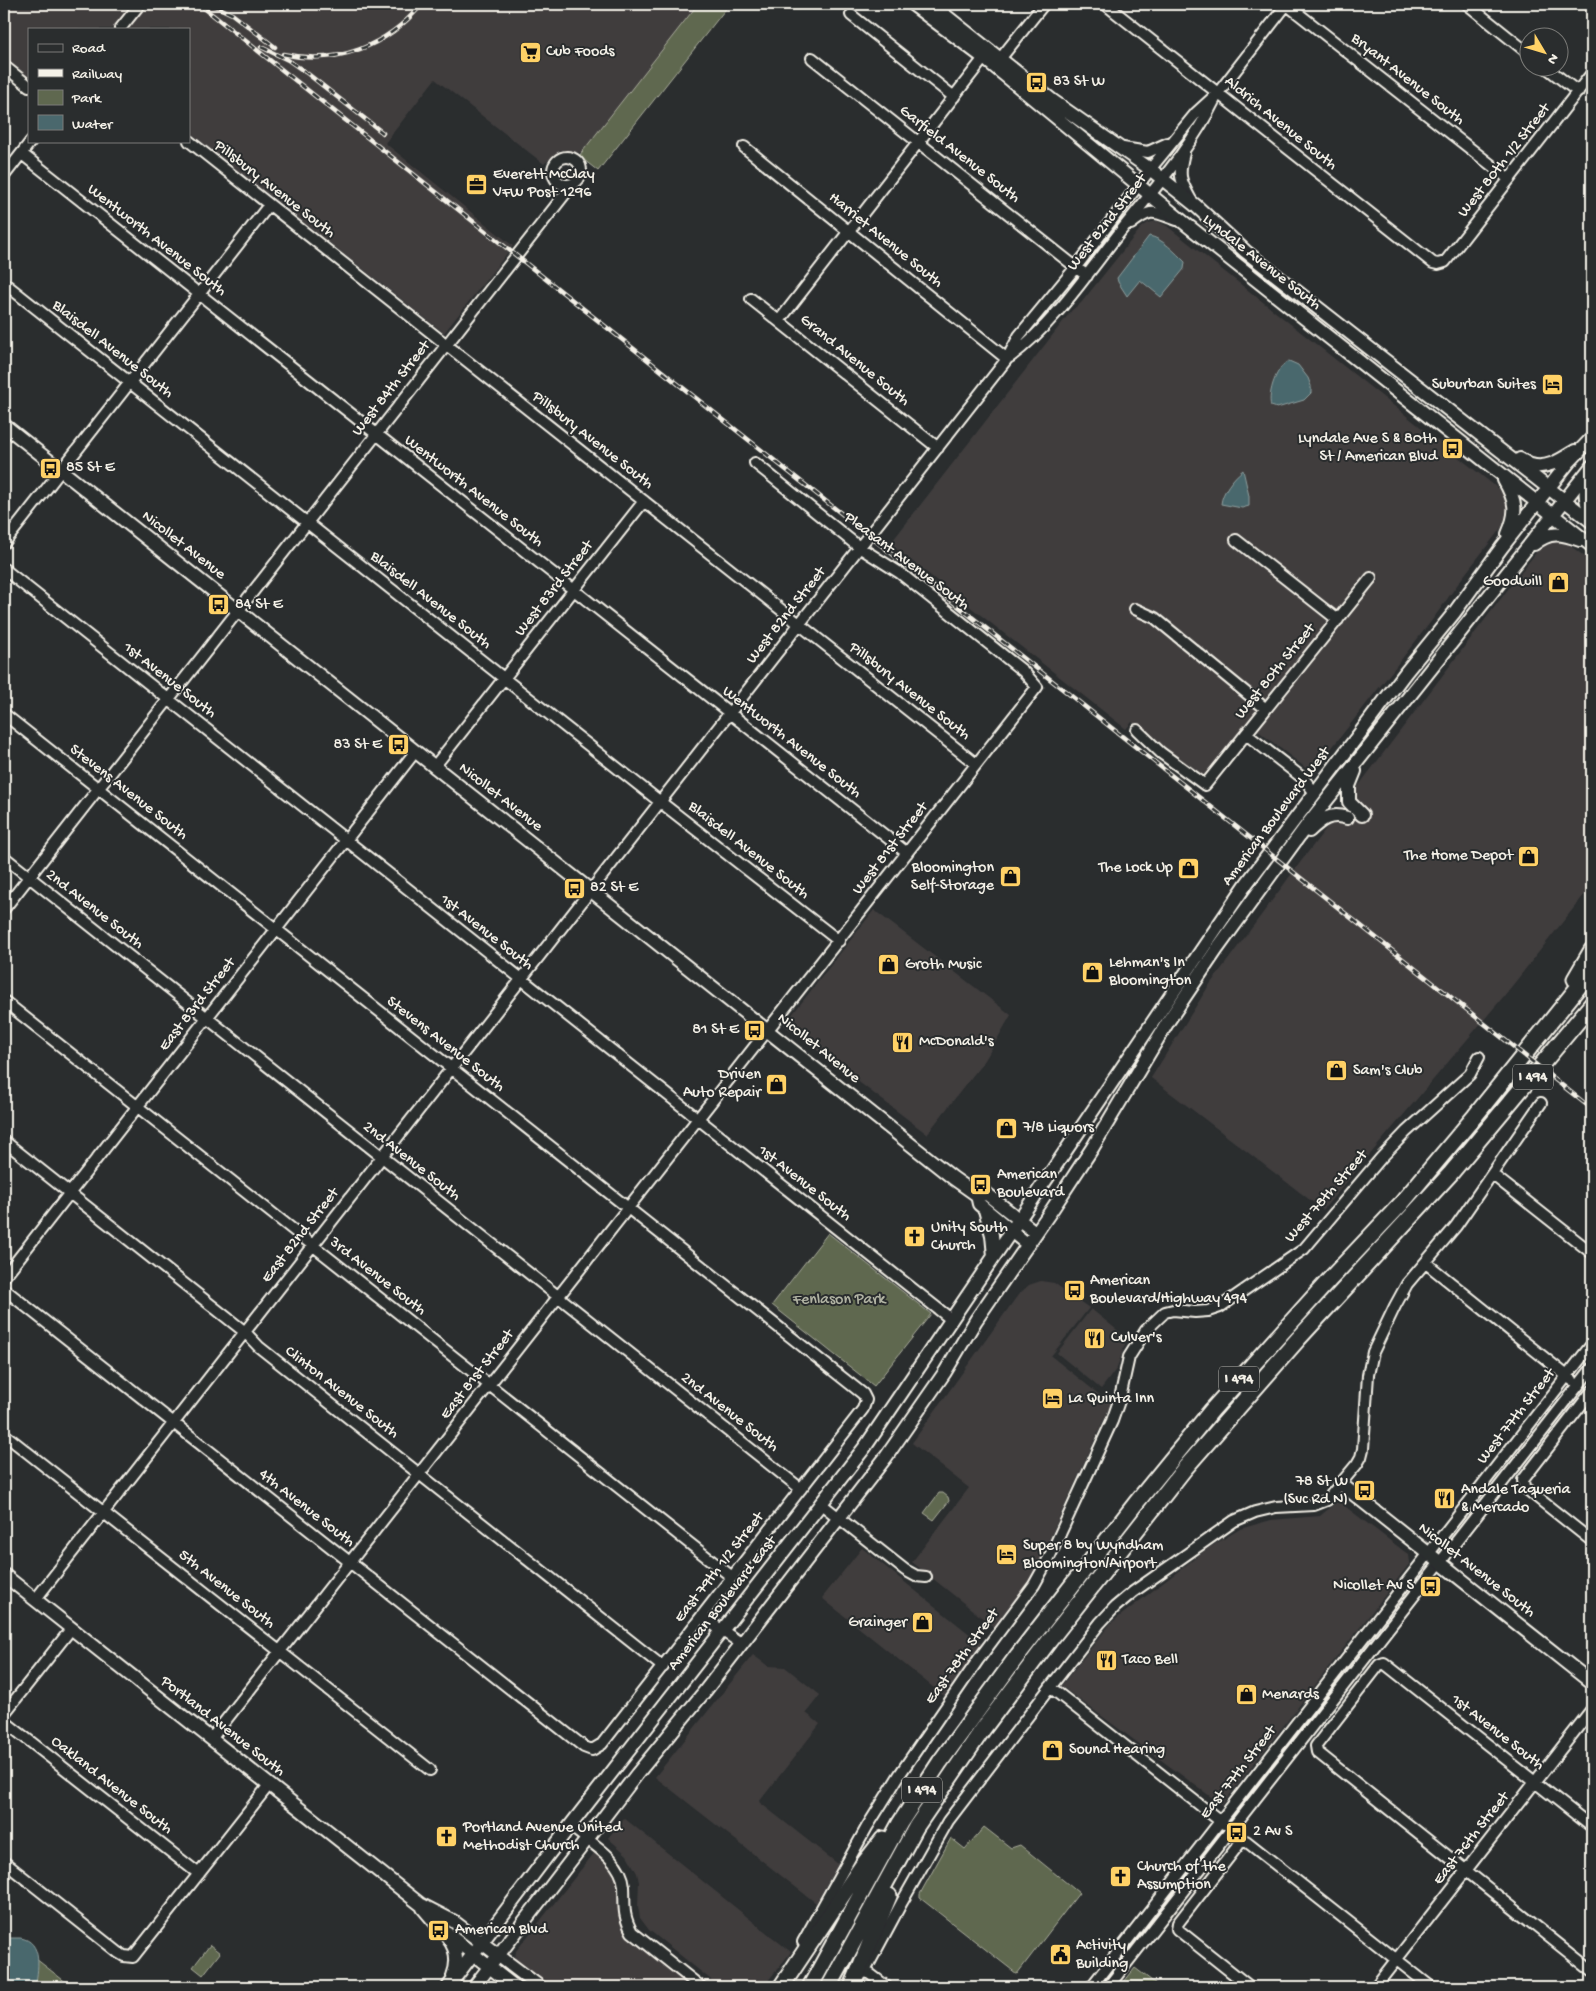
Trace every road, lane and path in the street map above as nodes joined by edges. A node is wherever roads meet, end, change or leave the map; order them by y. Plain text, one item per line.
1 (140, 4) edge
2 (912, 4) edge
3 (931, 4) edge
4 (1044, 4) edge
5 (1105, 4) edge
6 (1287, 4) edge
7 (1467, 4) edge
8 (851, 15) dead end
9 (121, 28) edge
10 (1518, 45) edge
11 (812, 58) dead end
12 (984, 58) junction
13 (1000, 59) junction
14 (4, 66) edge
15 (1592, 73) edge
16 (1560, 78) edge
17 (28, 85) edge
18 (1578, 92) junction
19 (1218, 93) junction
20 (954, 97) junction
21 (1175, 138) junction
22 (30, 142) edge
23 (190, 142) edge
24 (918, 143) junction
25 (744, 147) dead end
26 (1122, 148) junction
27 (1184, 150) junction
28 (22, 154) junction
29 (1150, 169) junction
30 (4, 176) edge
31 (1162, 179) junction
32 (1508, 179) junction
33 (566, 185) dead end
34 (1138, 185) junction
35 (1150, 194) junction
36 (269, 205) junction
37 (1194, 205) junction
38 (1182, 222) junction
39 (849, 231) junction
40 (1119, 234) junction
41 (1438, 264) joint
42 (1076, 267) junction
43 (1087, 276) junction
44 (4, 283) edge
45 (199, 294) junction
46 (751, 299) dead end
47 (779, 321) junction
48 (446, 344) junction
49 (1007, 359) junction
50 (130, 382) junction
51 (4, 425) edge
52 (376, 434) junction
53 (1589, 441) edge
54 (938, 448) junction
55 (1509, 457) junction
56 (755, 463) dead end
57 (1592, 466) edge
58 (60, 470) junction
59 (1592, 472) edge
60 (1500, 474) junction
61 (1549, 488) junction
62 (1564, 500) junction
63 (644, 501) junction
64 (1537, 503) junction
65 (1552, 514) junction
66 (1592, 514) edge
67 (306, 522) junction
68 (1592, 522) edge
69 (1236, 540) dead end
70 (4, 543) edge
71 (1592, 546) edge
72 (860, 547) junction
73 (1502, 548) junction
74 (1517, 559) junction
75 (4, 569) edge
76 (1371, 578) dead end
77 (573, 590) junction
78 (1135, 609) dead end
79 (237, 610) junction
80 (1338, 620) junction
81 (799, 624) junction
82 (504, 678) junction
83 (1037, 687) joint
84 (168, 699) junction
85 (1266, 709) junction
86 (4, 714) edge
87 (729, 714) junction
88 (1137, 730) dead end
89 (1246, 734) junction
90 (415, 752) junction
91 (1358, 761) junction
92 (976, 764) junction
93 (434, 767) junction
94 (98, 788) junction
95 (1318, 789) junction
96 (660, 802) junction
97 (1362, 816) dead end
98 (1347, 818) dead end
99 (346, 841) junction
100 (1289, 850) junction
101 (907, 853) junction
102 (4, 858) edge
103 (29, 877) junction
104 (591, 891) junction
105 (4, 909) edge
106 (276, 930) junction
107 (839, 941) junction
108 (1592, 950) edge
109 (1592, 970) edge
110 (521, 980) junction
111 (4, 1001) edge
112 (1592, 1004) edge
113 (1592, 1016) edge
114 (206, 1018) junction
115 (769, 1031) junction
116 (1568, 1035) junction
117 (1540, 1037) junction
118 (1479, 1057) dead end
119 (451, 1069) junction
120 (1541, 1103) dead end
121 (137, 1107) junction
122 (1094, 1109) junction
123 (1109, 1118) junction
124 (698, 1119) junction
125 (4, 1141) edge
126 (381, 1158) junction
127 (1493, 1174) junction
128 (70, 1193) junction
129 (978, 1195) junction
130 (628, 1208) junction
131 (986, 1210) junction
132 (1018, 1219) junction
133 (1011, 1232) junction
134 (1036, 1233) junction
135 (1028, 1245) junction
136 (312, 1246) junction
137 (1592, 1253) edge
138 (994, 1256) junction
139 (1426, 1263) junction
140 (4, 1277) edge
141 (4, 1289) edge
142 (558, 1297) junction
143 (952, 1320) junction
144 (1146, 1330) joint
145 (245, 1332) junction
146 (1592, 1344) edge
147 (926, 1359) junction
148 (1592, 1368) edge
149 (945, 1372) junction
150 (1567, 1377) junction
151 (489, 1385) junction
152 (1579, 1386) junction
153 (1591, 1394) edge
154 (866, 1400) joint
155 (173, 1424) junction
156 (4, 1434) edge
157 (420, 1474) junction
158 (1340, 1484) junction
159 (801, 1489) junction
160 (820, 1503) junction
161 (104, 1513) junction
162 (839, 1518) junction
163 (1592, 1541) edge
164 (1429, 1554) junction
165 (350, 1563) junction
166 (1440, 1563) junction
167 (4, 1575) edge
168 (732, 1577) junction
169 (926, 1577) dead end
170 (35, 1600) junction
171 (702, 1617) junction
172 (71, 1629) junction
173 (722, 1631) junction
174 (742, 1644) junction
175 (280, 1652) junction
176 (1352, 1653) junction
177 (663, 1667) junction
178 (1592, 1683) edge
179 (1050, 1687) junction
180 (1592, 1709) edge
181 (4, 1714) edge
182 (4, 1720) edge
183 (1308, 1732) junction
184 (211, 1739) junction
185 (592, 1750) joint
186 (621, 1761) junction
187 (430, 1770) dead end
188 (638, 1774) junction
189 (1535, 1782) junction
190 (603, 1784) junction
191 (269, 1785) junction
192 (620, 1797) junction
193 (917, 1797) junction
194 (1220, 1821) junction
195 (570, 1826) junction
196 (916, 1827) junction
197 (1592, 1827) edge
198 (1231, 1829) junction
199 (587, 1840) junction
200 (4, 1862) edge
201 (1466, 1871) junction
202 (199, 1874) junction
203 (420, 1904) junction
204 (440, 1928) junction
205 (482, 1942) junction
206 (472, 1954) junction
207 (499, 1954) junction
208 (1396, 1960) junction
209 (489, 1967) junction
210 (866, 1970) junction
211 (1592, 1971) edge
212 (448, 1987) edge
213 (474, 1987) edge
214 (514, 1987) edge
215 (540, 1987) edge
216 (701, 1987) edge
217 (772, 1987) edge
218 (781, 1987) edge
219 (810, 1987) edge
220 (830, 1987) edge
221 (852, 1987) edge
222 (858, 1987) edge
223 (887, 1987) edge
224 (1090, 1987) edge
225 (1108, 1987) edge
226 (1250, 1987) edge
227 (1375, 1987) edge
228 (1431, 1987) edge

1 - 9 street
2 - 12 main road, Lyndale Avenue South
3 - 13 main road, Lyndale Avenue South
4 - 13 street
5 - 19 street, Aldrich Avenue South
6 - 19 street, West 82nd Street
6 - 32 street, Bryant Avenue South
7 - 10 street
8 - 20 street
11 - 24 street, Garfield Avenue South
12 - 20 street
12 - 34 main road, Lyndale Avenue South
13 - 26 main road, Lyndale Avenue South
14 - 17 street
15 - 18 street, West 80th 1/2 Street
16 - 18 street
18 - 32 street, West 80th 1/2 Street
19 - 21 street, West 82nd Street
19 - 27 street, West 82nd Street
19 - 41 street, Aldrich Avenue South
20 - 24 street
21 - 26 street
21 - 29 street, West 82nd Street
22 - 28 street
23 - 36 street, Pillsbury Avenue South
24 - 39 street
24 - 42 street, Garfield Avenue South
25 - 39 street, Harriet Avenue South
26 - 29 main road, Lyndale Avenue South
27 - 31 street, West 82nd Street
27 - 37 street
28 - 30 street
28 - 45 street, Wentworth Avenue South
29 - 31 main road, Lyndale Avenue South
29 - 34 street, West 82nd Street
31 - 35 street, West 82nd Street
31 - 37 main road, Lyndale Avenue South
32 - 41 street, West 80th 1/2 Street
33 - 48 street, West 84th Street
34 - 35 main road, Lyndale Avenue South
34 - 42 street, West 82nd Street
35 - 38 main road, Lyndale Avenue South
35 - 40 street, West 82nd Street
36 - 45 street
36 - 48 street, Pillsbury Avenue South
37 - 55 main road, Lyndale Avenue South
38 - 40 street
38 - 60 main road, Lyndale Avenue South
39 - 47 street
39 - 49 street, Harriet Avenue South
40 - 43 street, West 82nd Street
42 - 43 street, Garfield Avenue South
42 - 49 street, West 82nd Street
43 - 49 street, West 82nd Street
44 - 50 street, Blaisdell Avenue South
45 - 50 street
45 - 52 street, Wentworth Avenue South
46 - 47 street, Grand Avenue South
47 - 54 street, Grand Avenue South
48 - 52 street, West 84th Street
48 - 63 street, Pillsbury Avenue South
49 - 54 street, West 82nd Street
50 - 58 street
50 - 67 street, Blaisdell Avenue South
51 - 58 main road, Nicollet Avenue
52 - 67 street, West 84th Street
52 - 77 street, Wentworth Avenue South
53 - 55 main road
53 - 61 main road, American Boulevard West
54 - 72 street, West 82nd Street
55 - 61 main road, Lyndale Avenue South
56 - 72 street, Pleasant Avenue South
57 - 62 main road, American Boulevard West
58 - 70 street
58 - 79 main road, Nicollet Avenue
59 - 66 main road
60 - 64 main road, Lyndale Avenue South
60 - 73 main road
61 - 62 main road, Lyndale Avenue South
61 - 64 main road, American Boulevard West
62 - 65 main road, American Boulevard West
62 - 68 main road, Lyndale Avenue South
63 - 77 street, West 83rd Street
63 - 81 street, Pillsbury Avenue South
64 - 65 main road, Lyndale Avenue South
64 - 73 main road, American Boulevard West
65 - 71 main road, Lyndale Avenue South
65 - 74 main road, American Boulevard West
67 - 79 street, West 84th Street
67 - 82 street, Blaisdell Avenue South
69 - 80 street
71 - 74 main road
72 - 81 street, West 82nd Street
72 - 83 street, Pleasant Avenue South
73 - 95 main road, American Boulevard West
74 - 91 main road, American Boulevard West
75 - 84 street, 1st Avenue South
76 - 80 street, West 80th Street
77 - 82 street, West 83rd Street
77 - 87 street, Wentworth Avenue South
78 - 85 street
79 - 84 street, West 84th Street
79 - 90 main road, Nicollet Avenue
80 - 85 street, West 80th Street
81 - 87 street, West 82nd Street
81 - 92 street, Pillsbury Avenue South
82 - 93 street, West 83rd Street
82 - 96 street, Blaisdell Avenue South
83 - 92 street, West 81st Street
84 - 94 street, West 84th Street
84 - 99 street, 1st Avenue South
85 - 89 street, West 80th Street
86 - 94 street, Stevens Avenue South
87 - 96 street, West 82nd Street
87 - 101 street, Wentworth Avenue South
88 - 89 street, West 80th Street
89 - 95 street
90 - 93 main road, Nicollet Avenue
90 - 99 street, East 83rd Street
91 - 97 main road
91 - 100 main road, American Boulevard West
92 - 101 street, West 81st Street
93 - 104 main road, Nicollet Avenue
94 - 103 street, West 84th Street
94 - 106 street, Stevens Avenue South
95 - 122 main road, American Boulevard West
96 - 104 street, West 82nd Street
96 - 107 street, Blaisdell Avenue South
98 - 100 main road
99 - 106 street, East 83rd Street
99 - 110 street, 1st Avenue South
100 - 123 main road, American Boulevard West
101 - 107 street, West 81st Street
102 - 103 street, 2nd Avenue South
103 - 105 street, West 84th Street
103 - 114 street, 2nd Avenue South
104 - 110 street, East 82nd Street
104 - 115 main road, Nicollet Avenue
106 - 114 street, East 83rd Street
106 - 119 street, Stevens Avenue South
107 - 115 street, West 81st Street
108 - 117 highway
109 - 117 highway, I 494
110 - 119 street, East 82nd Street
110 - 124 street, 1st Avenue South
111 - 121 street, 3rd Avenue South
112 - 116 highway, I 494
113 - 116 highway
114 - 121 street, East 83rd Street
114 - 126 street, 2nd Avenue South
115 - 124 street, East 81st Street
115 - 129 main road, Nicollet Avenue
116 - 196 highway, I 494
117 - 193 highway, I 494
118 - 144 street, West 78th Street
119 - 126 street, East 82nd Street
119 - 130 street, Stevens Avenue South
120 - 127 street
121 - 128 street, East 83rd Street
121 - 136 street, 3rd Avenue South
122 - 123 main road
122 - 132 main road, American Boulevard West
123 - 134 main road, American Boulevard West
124 - 130 street, East 81st Street
124 - 143 street, 1st Avenue South
125 - 128 street, Clinton Avenue South
126 - 136 street, East 82nd Street
126 - 142 street, 2nd Avenue South
127 - 137 street
127 - 139 street
128 - 140 street, East 83rd Street
128 - 145 street, Clinton Avenue South
129 - 131 main road, Nicollet Avenue
129 - 132 main road, Nicollet Avenue
130 - 142 street, East 81st Street
130 - 154 street, Stevens Avenue South
131 - 133 main road, Nicollet Avenue
131 - 138 main road
132 - 133 main road, American Boulevard West
132 - 134 main road, Nicollet Avenue
133 - 135 main road
133 - 138 main road, American Boulevard East
134 - 135 main road, American Boulevard West
135 - 149 main road
136 - 145 street, East 82nd Street
136 - 151 street, 3rd Avenue South
138 - 143 main road, American Boulevard East
139 - 150 street
139 - 158 street
141 - 155 street, 4th Avenue South
142 - 151 street, East 81st Street
142 - 159 street, 2nd Avenue South
143 - 147 main road, American Boulevard East
144 - 217 street, East 78th Street
145 - 155 street, East 82nd Street
145 - 157 street, Clinton Avenue South
146 - 150 street, West 77th Street
147 - 149 main road
147 - 160 main road, American Boulevard East
148 - 152 street, West 77th Street
149 - 162 main road
150 - 152 street
150 - 164 street, West 77th Street
151 - 157 street, East 81st Street
151 - 168 street, 3rd Avenue South
152 - 166 street, West 77th Street
153 - 163 street
154 - 159 street, East 79th 1/2 Street
155 - 161 street, East 82nd Street
155 - 165 street, 4th Avenue South
156 - 161 street, 5th Avenue South
157 - 165 street, East 81st Street
157 - 177 street, Clinton Avenue South
158 - 164 main road, Nicollet Avenue South
158 - 179 street
159 - 168 street, East 79th 1/2 Street
160 - 162 street
160 - 173 main road, American Boulevard East
161 - 170 street, East 82nd Street
161 - 175 street, 5th Avenue South
162 - 169 street
162 - 174 main road
164 - 166 main road, Nicollet Avenue South
164 - 176 street, East 77th Street
165 - 175 street, East 81st Street
165 - 185 street, 4th Avenue South
166 - 178 main road, Nicollet Avenue South
166 - 183 street, East 77th Street
167 - 170 main road, Portland Avenue South
168 - 171 street, East 79th 1/2 Street
170 - 172 main road, Portland Avenue South
171 - 173 street
171 - 177 street, East 79th 1/2 Street
172 - 181 street
172 - 184 main road, Portland Avenue South
173 - 174 street
173 - 186 main road, American Boulevard East
174 - 188 main road
175 - 184 street, East 81st Street
175 - 187 street, 5th Avenue South
176 - 183 street
176 - 194 street, East 77th Street
177 - 185 street, East 79th 1/2 Street
179 - 194 street
179 - 210 street
180 - 189 street, East 76th Street
182 - 202 street, Oakland Avenue South
183 - 198 street, East 77th Street
184 - 191 main road, Portland Avenue South
186 - 188 main road
186 - 190 main road, American Boulevard East
188 - 192 main road
189 - 197 street, 1st Avenue South
189 - 201 street, East 76th Street
189 - 201 street, 1st Avenue South
190 - 192 main road
190 - 195 main road, American Boulevard East
191 - 202 street
191 - 203 main road, Portland Avenue South
192 - 199 main road
193 - 218 highway
193 - 219 highway, I 494
194 - 198 street
194 - 224 street, East 77th Street
195 - 199 street
195 - 205 main road, American Boulevard East
196 - 220 highway, I 494
196 - 221 highway
198 - 225 street, East 77th Street
199 - 207 main road
199 - 216 street
200 - 202 street
201 - 208 street, East 76th Street
201 - 211 street
203 - 204 main road, Portland Avenue South
203 - 205 main road, Portland Avenue South
204 - 206 main road, Portland Avenue South
204 - 212 main road
205 - 206 main road, American Boulevard East
205 - 207 main road, Portland Avenue South
206 - 209 main road, Portland Avenue South
206 - 212 main road, American Boulevard East
207 - 209 main road
207 - 215 main road, Portland Avenue South
208 - 226 street
208 - 227 street, East 76th Street
208 - 228 street
209 - 213 main road
209 - 214 main road, Portland Avenue South
210 - 222 street
210 - 223 street

